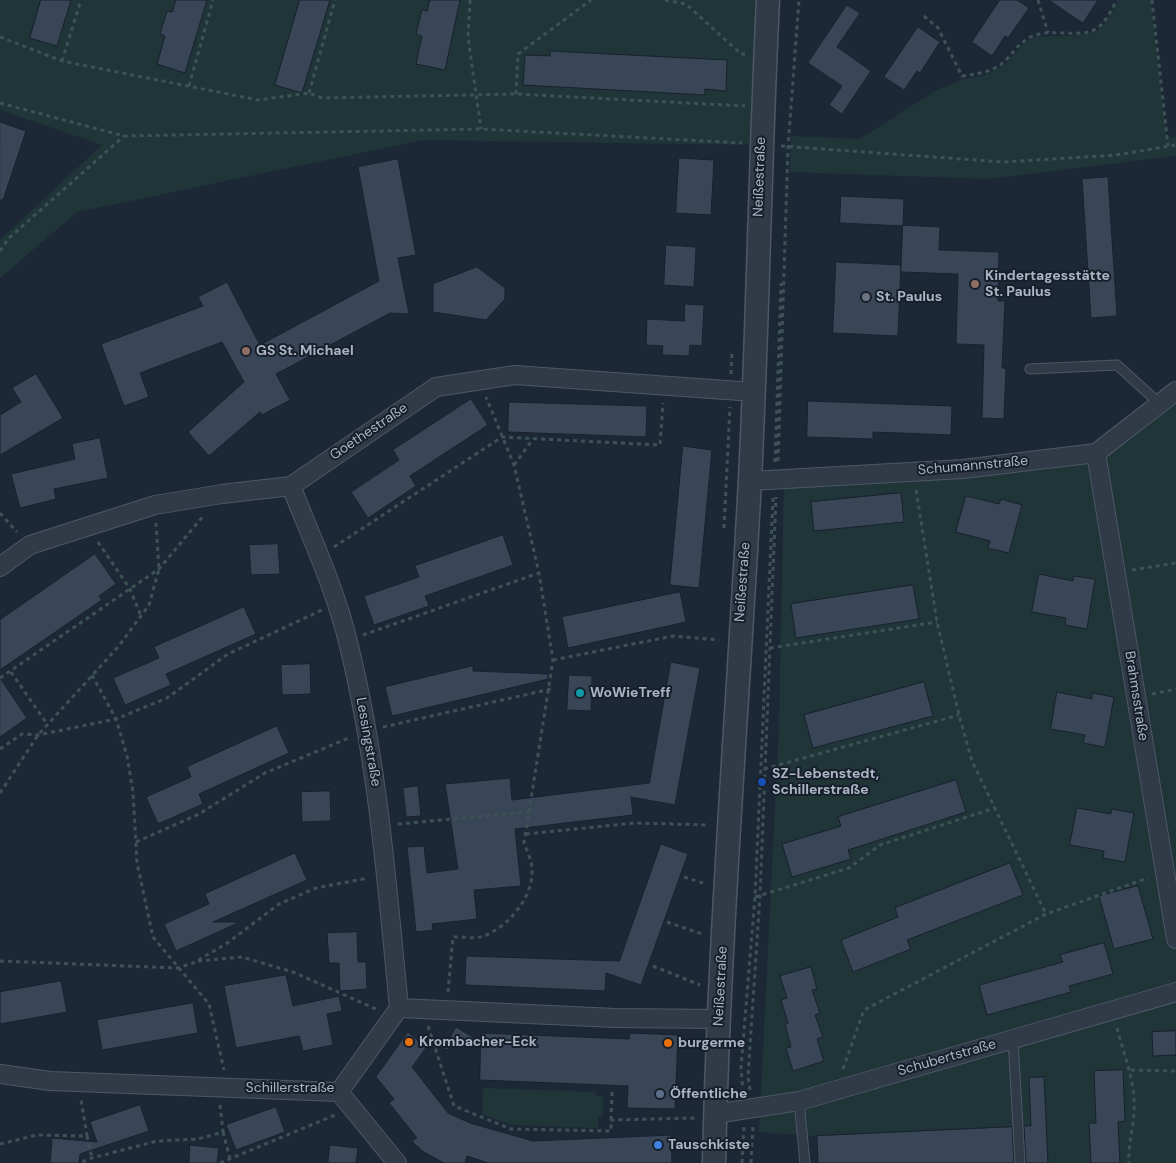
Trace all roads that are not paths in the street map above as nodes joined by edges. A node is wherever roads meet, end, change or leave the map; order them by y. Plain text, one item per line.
1 (768, 0) edge
2 (1030, 370) dead end
3 (1176, 391) edge
4 (754, 392) junction
5 (1159, 403) junction
6 (1096, 452) junction
7 (750, 481) junction
8 (291, 486) junction
9 (0, 567) edge
10 (1176, 939) edge
11 (1176, 992) edge
12 (396, 1012) junction
13 (720, 1019) junction
14 (1013, 1039) junction
15 (0, 1074) edge
16 (339, 1092) junction
17 (799, 1101) junction
18 (706, 1116) junction
19 (397, 1163) edge
20 (714, 1163) edge
21 (805, 1163) edge
22 (1020, 1163) edge

1 - 4 street, Neißestraße
2 - 5 lane
3 - 5 street
4 - 7 street, Neißestraße
4 - 8 street, Goethestraße
5 - 6 street
6 - 7 street, Schumannstraße
6 - 10 street, Brahmsstraße
7 - 13 street, Neißestraße
8 - 9 street, Goethestraße
8 - 12 street, Lessingstraße
11 - 14 street, Schubertstraße
12 - 13 street
12 - 16 street, Schillerstraße
13 - 18 street, Neißestraße
14 - 17 street, Schubertstraße
14 - 22 lane
15 - 16 street, Schillerstraße
16 - 19 street
17 - 18 street, Schubertstraße
17 - 21 lane
18 - 20 street, Neißestraße

